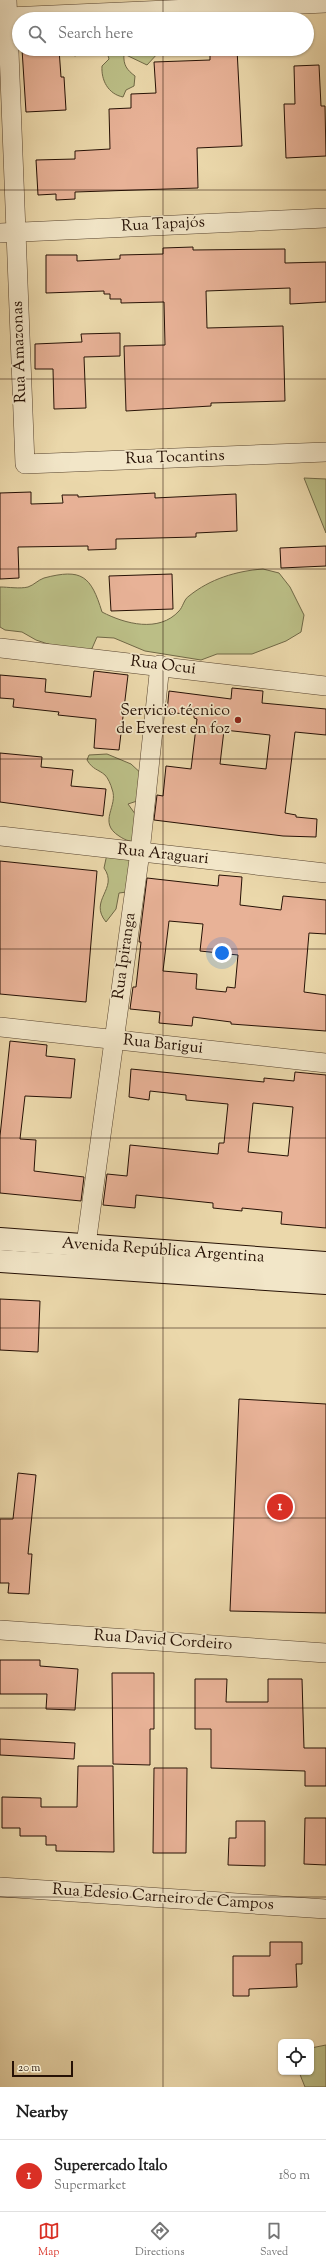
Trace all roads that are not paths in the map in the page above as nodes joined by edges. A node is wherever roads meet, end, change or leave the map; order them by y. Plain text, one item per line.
1 (284, 2) edge
2 (326, 3) edge
3 (7, 9) edge
4 (326, 218) edge
5 (8, 233) edge
6 (326, 452) edge
7 (25, 464) joint
8 (0, 648) edge
9 (160, 665) junction
10 (326, 686) edge
11 (0, 836) edge
12 (140, 852) junction
13 (326, 873) edge
14 (0, 1027) edge
15 (113, 1040) junction
16 (326, 1063) edge
17 (0, 1239) edge
18 (84, 1257) junction
19 (0, 1261) edge
20 (326, 1263) edge
21 (326, 1283) edge
22 (0, 1630) edge
23 (326, 1653) edge
24 (0, 1887) edge
25 (326, 1909) edge

1 - 2 street
1 - 3 street
3 - 5 street, Rua Amazonas
4 - 5 street, Rua Tapajós
5 - 7 street, Rua Amazonas
6 - 7 street, Rua Tocantins
8 - 9 street, Rua Ocui
9 - 10 street, Rua Ocui
9 - 12 street, Rua Ipiranga
11 - 12 street, Rua Araguari
12 - 13 street, Rua Araguari
12 - 15 street, Rua Ipiranga
14 - 15 street, Rua Barigui
15 - 16 street, Rua Barigui
15 - 18 street, Rua Ipiranga
17 - 18 main road, Avenida República Argentina
18 - 19 main road, Avenida República Argentina
18 - 20 main road, Avenida República Argentina
18 - 21 main road, Avenida República Argentina
22 - 23 street, Rua David Cordeiro
24 - 25 street, Rua Edesio Carneiro de Campos

